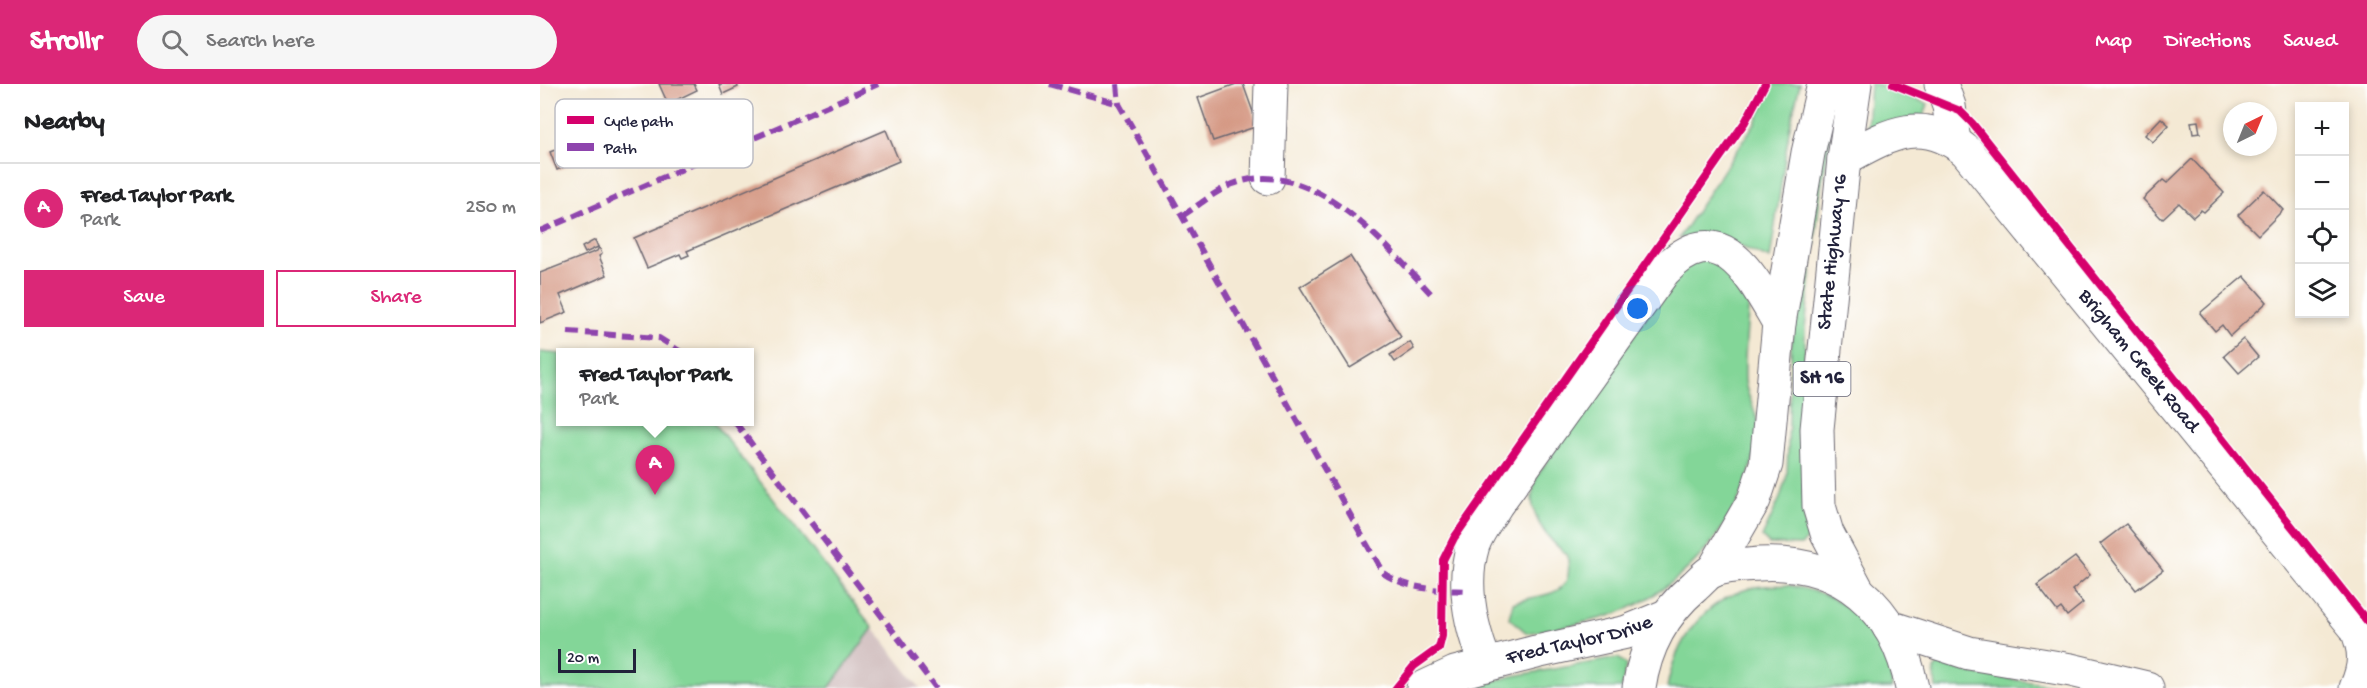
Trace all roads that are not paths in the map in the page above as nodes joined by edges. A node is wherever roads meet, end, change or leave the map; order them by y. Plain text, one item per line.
1 (1271, 84) edge
2 (1824, 84) edge
3 (1855, 84) edge
4 (1941, 84) edge
5 (1954, 141) junction
6 (1844, 159) junction
7 (1268, 178) dead end
8 (1779, 323) junction
9 (1713, 571) junction
10 (1858, 591) junction
11 (1666, 616) junction
12 (1890, 627) junction
13 (1485, 665) junction
14 (1423, 688) edge
15 (1639, 688) edge
16 (1912, 688) edge
17 (2147, 688) edge
18 (2356, 688) edge

1 - 7 main road
2 - 8 main road, State Highway 16 / SH 16
3 - 6 main road, State Highway 16 / SH 16
4 - 5 main road
5 - 6 main road, Brigham Creek Road
5 - 18 main road, Brigham Creek Road
6 - 10 main road, State Highway 16 / SH 16
8 - 9 main road, State Highway 16 / SH 16
8 - 13 main road
9 - 10 main road
9 - 11 main road, SH 16
10 - 12 main road, SH 16
11 - 13 main road, Fred Taylor Drive
11 - 15 main road, SH 16
12 - 16 main road, SH 16
12 - 17 main road
13 - 14 main road, Fred Taylor Drive

